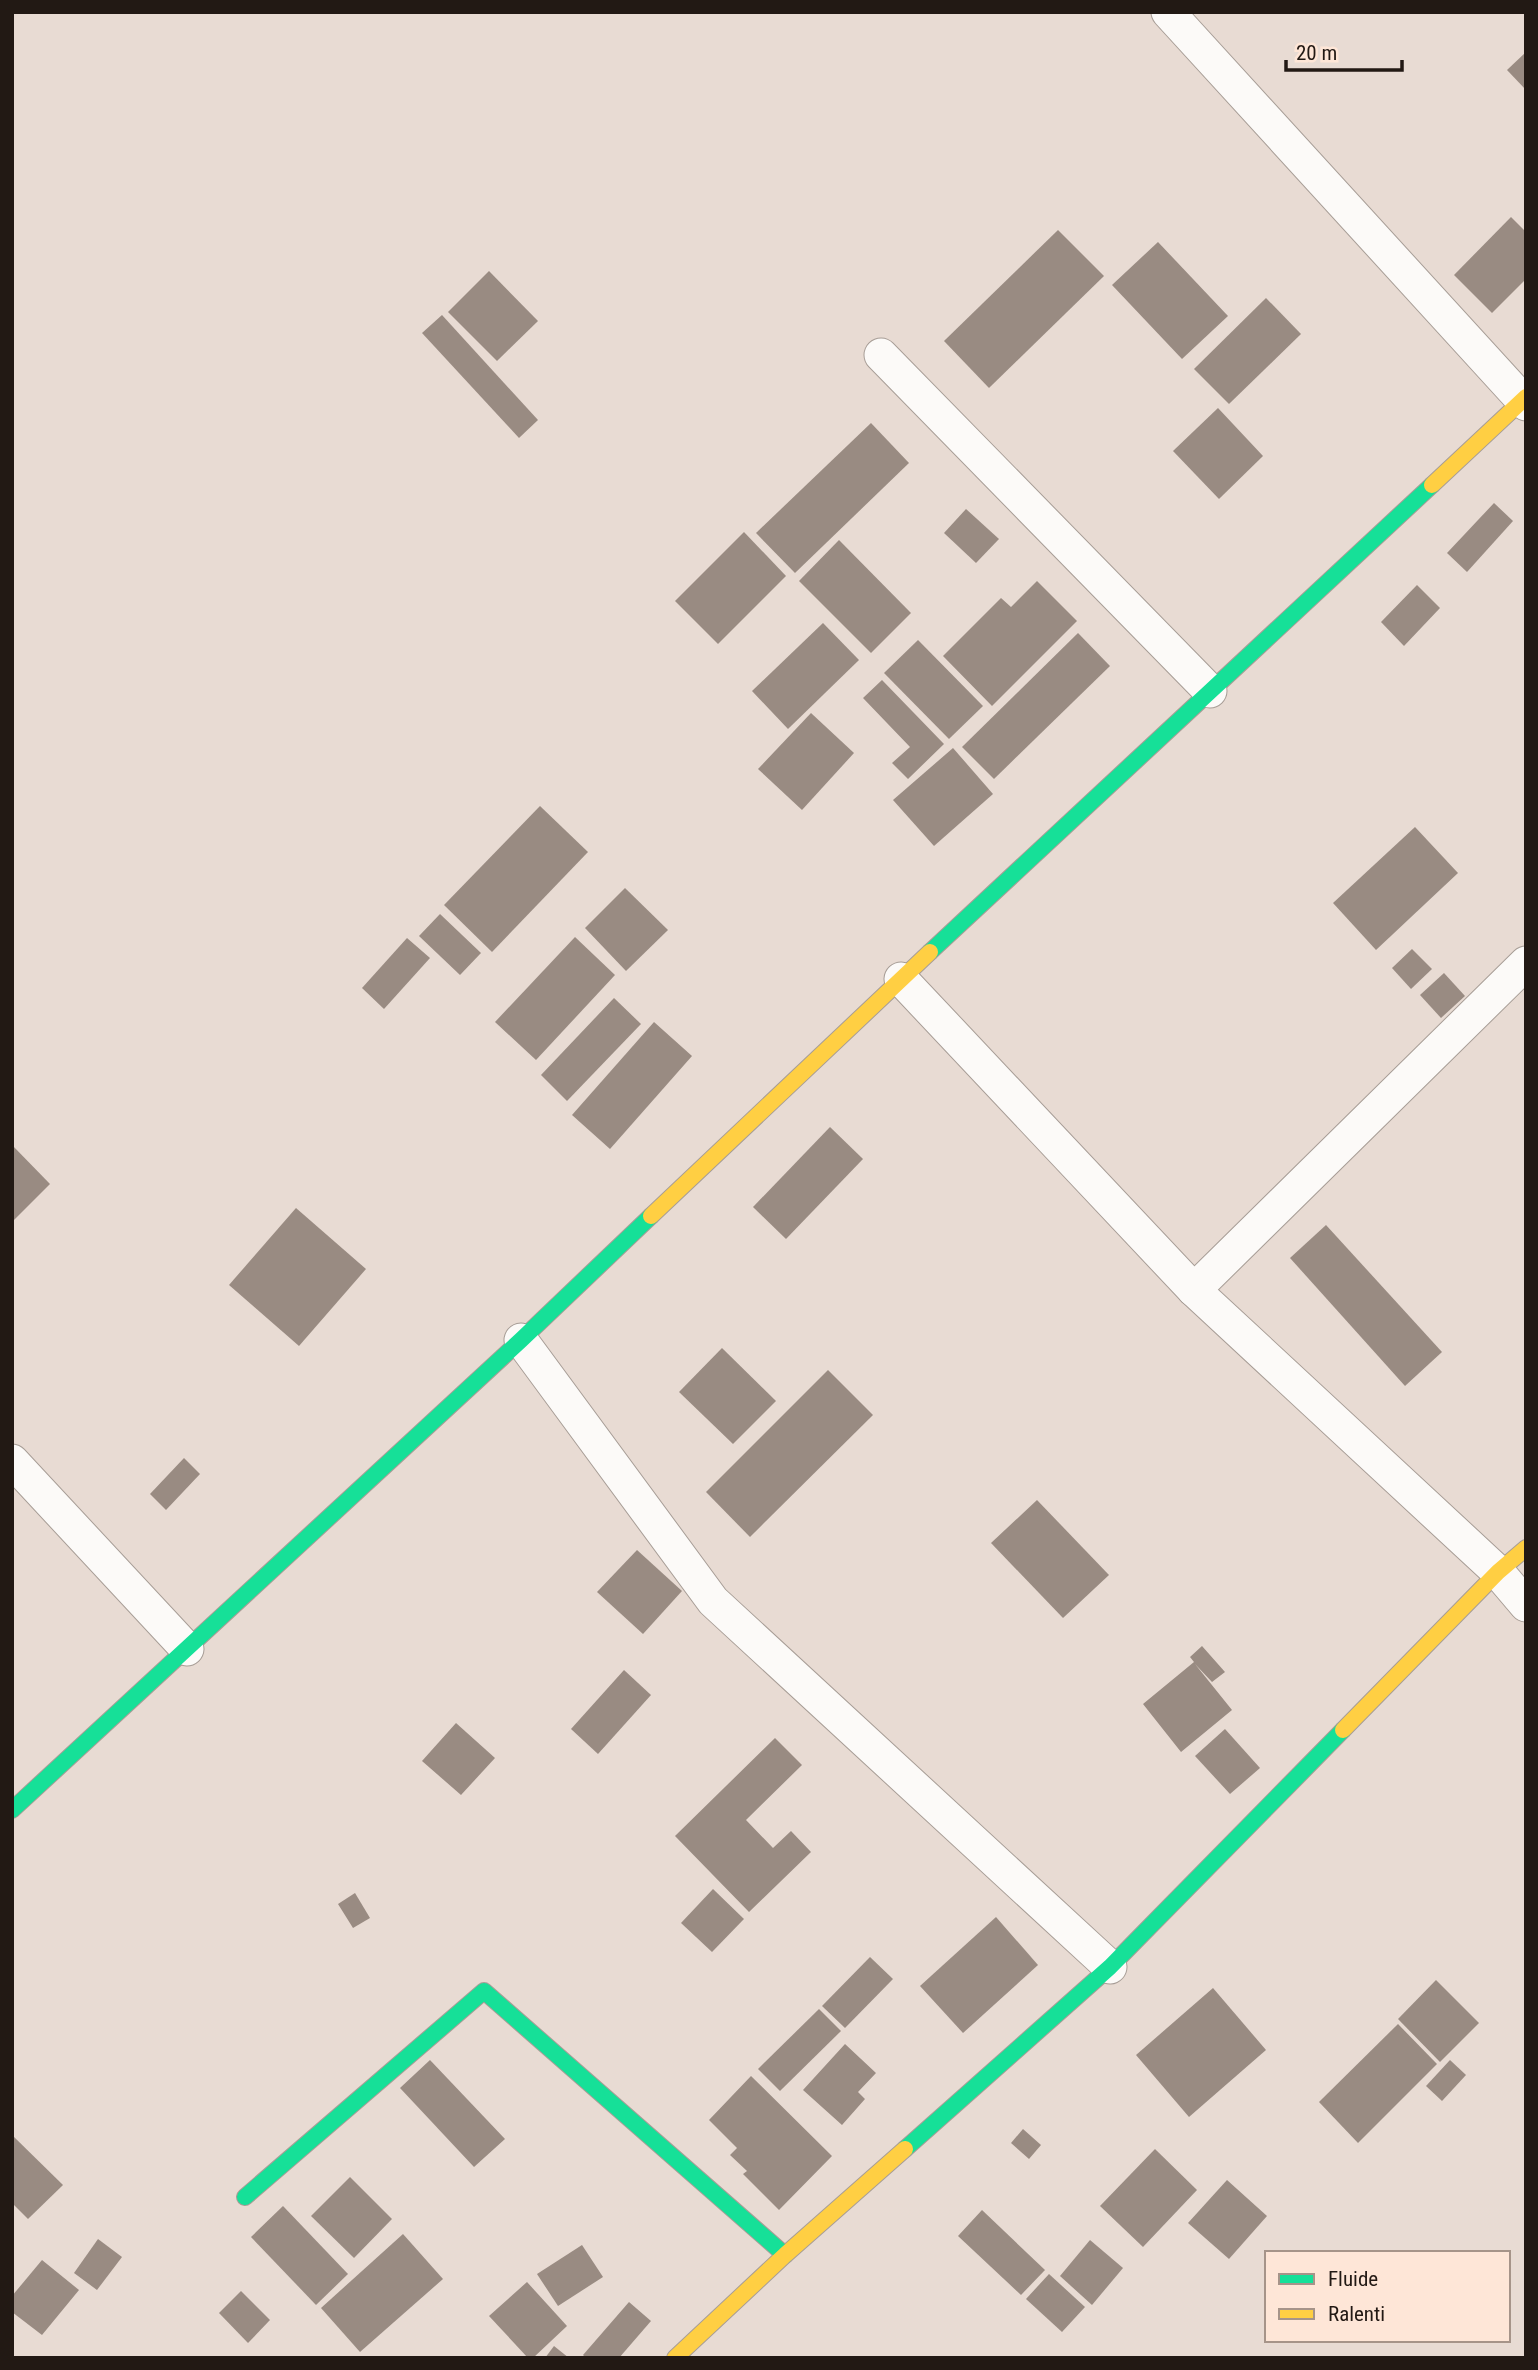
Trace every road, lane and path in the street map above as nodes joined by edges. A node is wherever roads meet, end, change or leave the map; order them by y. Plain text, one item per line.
1 (1168, 12) edge
2 (881, 355) dead end
3 (1524, 400) edge
4 (1210, 691) junction
5 (1526, 963) edge
6 (901, 979) junction
7 (1194, 1290) junction
8 (521, 1340) junction
9 (12, 1461) edge
10 (1526, 1548) edge
11 (1499, 1572) junction
12 (1526, 1605) edge
13 (187, 1649) junction
14 (12, 1810) edge
15 (1110, 1967) junction
16 (245, 2197) dead end
17 (785, 2255) junction
18 (675, 2358) edge

1 - 3 street
2 - 4 street
3 - 4 street
4 - 6 street
5 - 7 street
6 - 7 street
6 - 8 street
7 - 11 street
8 - 13 street
8 - 15 street
9 - 13 street
10 - 11 street
11 - 12 street
11 - 15 street
13 - 14 street
15 - 17 street
16 - 17 street
17 - 18 street

